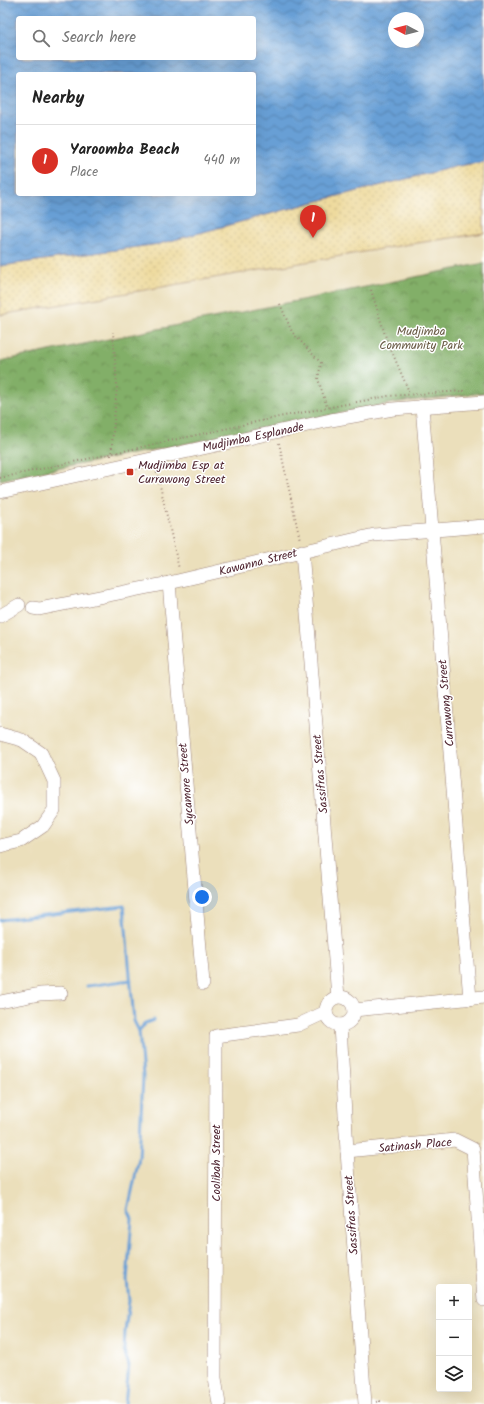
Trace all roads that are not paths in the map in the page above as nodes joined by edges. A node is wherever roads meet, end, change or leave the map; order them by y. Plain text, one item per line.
1 (484, 402) edge
2 (418, 407) junction
3 (0, 492) edge
4 (484, 526) edge
5 (432, 530) junction
6 (302, 551) junction
7 (175, 582) junction
8 (19, 605) dead end
9 (33, 608) dead end
10 (0, 616) edge
11 (0, 734) edge
12 (0, 846) edge
13 (203, 984) dead end
14 (61, 993) dead end
15 (338, 997) junction
16 (484, 997) edge
17 (470, 999) junction
18 (0, 1002) edge
19 (354, 1010) junction
20 (326, 1012) junction
21 (340, 1025) junction
22 (347, 1151) junction
23 (484, 1300) edge
24 (219, 1404) edge
25 (365, 1404) edge

1 - 2 street, Mudjimba Esplanade
2 - 3 street, Mudjimba Esplanade
2 - 5 street, Currawong Street
4 - 5 street, Kawanna Street
5 - 6 street, Kawanna Street
5 - 17 street, Currawong Street
6 - 7 street, Kawanna Street
6 - 15 street, Sassifras Street
7 - 9 street, Kawanna Street
7 - 13 street, Sycamore Street
8 - 10 street
11 - 12 street
14 - 18 street
15 - 19 street
15 - 20 street
16 - 17 street
17 - 19 street
19 - 21 street
20 - 21 street
20 - 24 street, Coolibah Street
21 - 22 street, Sassifras Street
22 - 23 street, Satinash Place
22 - 25 street, Sassifras Street

